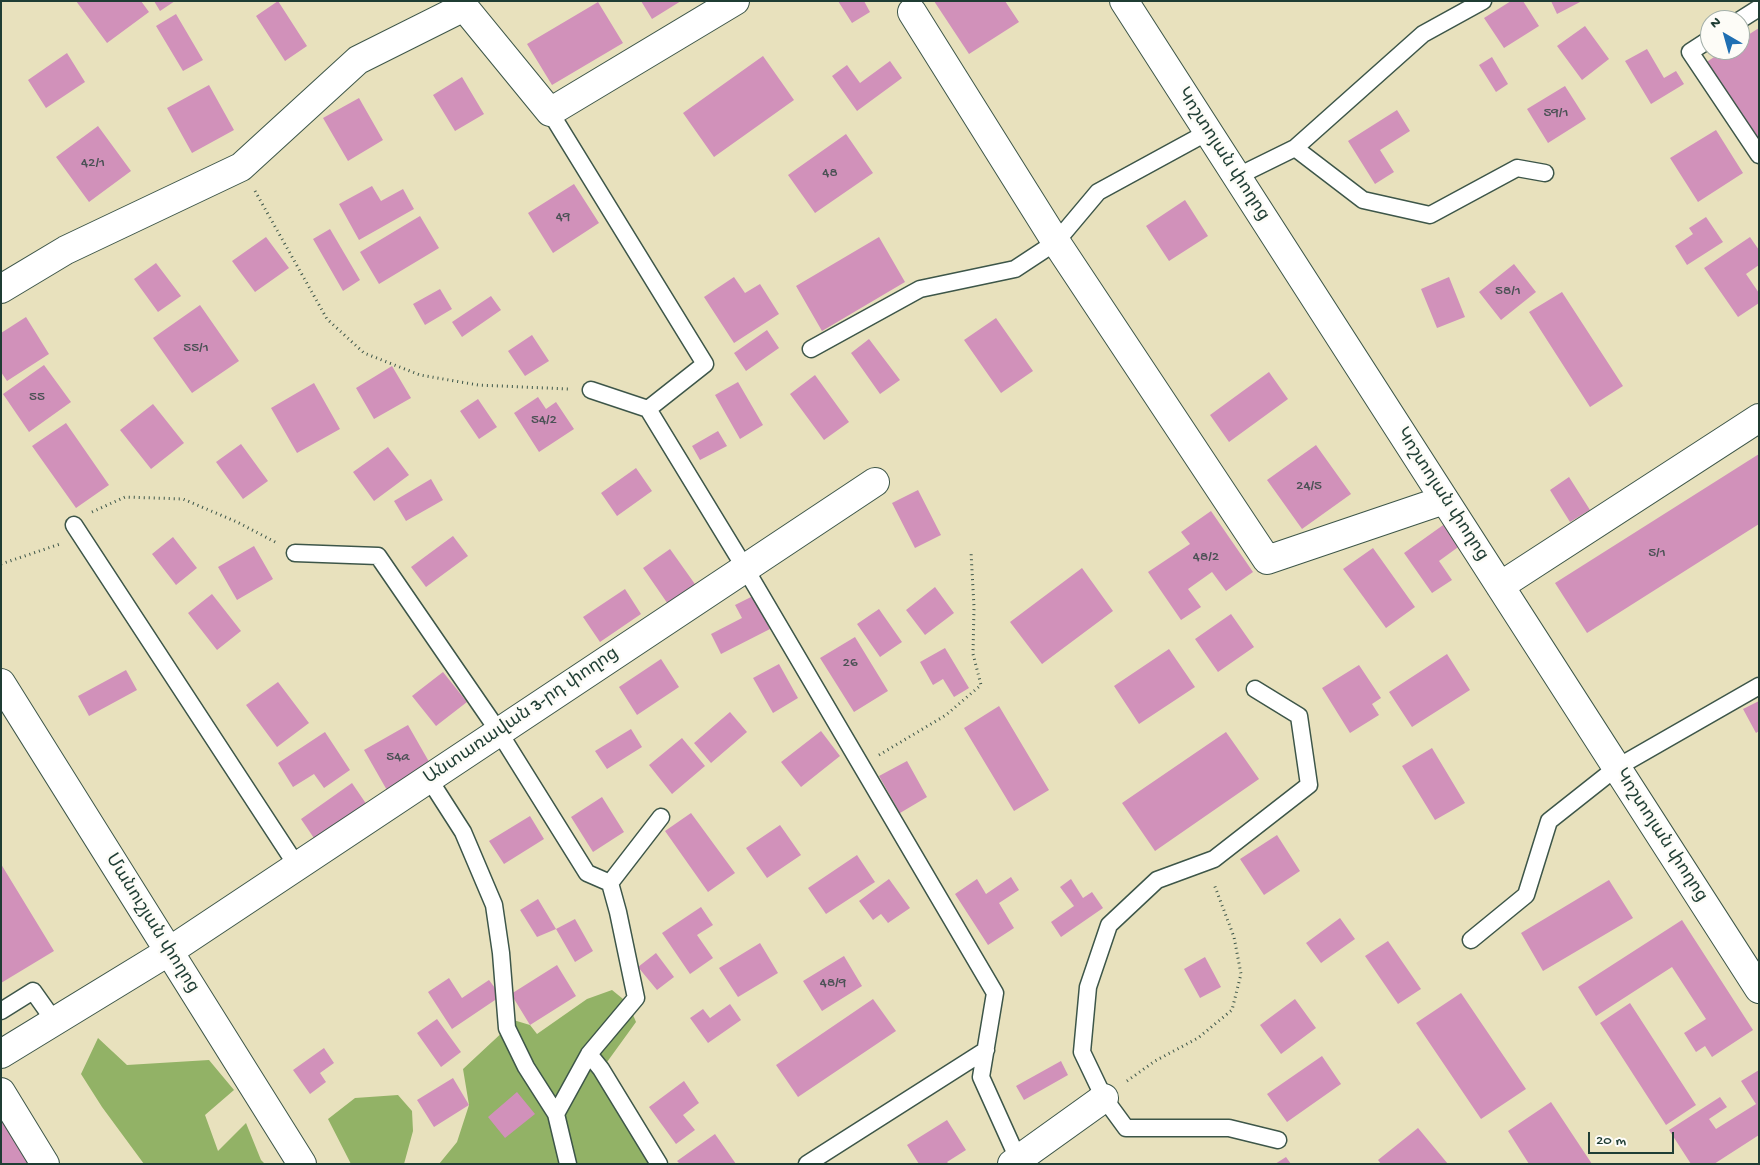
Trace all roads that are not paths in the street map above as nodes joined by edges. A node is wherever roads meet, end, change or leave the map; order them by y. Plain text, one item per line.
1 (735, 1) edge
2 (1124, 1) edge
3 (1483, 1) edge
4 (1755, 1) edge
5 (1759, 7) edge
6 (912, 12) dead end
7 (1700, 46) edge
8 (550, 112) junction
9 (1208, 132) junction
10 (1295, 148) junction
11 (1759, 155) edge
12 (1545, 174) dead end
13 (1236, 177) junction
14 (1056, 242) junction
15 (1, 289) edge
16 (811, 349) dead end
17 (591, 390) road end
18 (648, 409) junction
19 (1759, 418) edge
20 (875, 482) dead end
21 (1444, 500) junction
22 (74, 525) road end
23 (295, 553) road end
24 (746, 568) junction
25 (1500, 586) junction
26 (1, 683) edge
27 (1759, 686) edge
28 (1255, 689) dead end
29 (499, 732) junction
30 (1616, 768) junction
31 (428, 780) junction
32 (662, 817) dead end
33 (297, 866) junction
34 (610, 883) junction
35 (1471, 940) dead end
36 (168, 952) junction
37 (1759, 989) edge
38 (1, 1011) edge
39 (55, 1022) junction
40 (986, 1050) junction
41 (1, 1054) edge
42 (589, 1054) junction
43 (1, 1092) edge
44 (1104, 1098) junction
45 (556, 1114) junction
46 (1278, 1140) dead end
47 (1015, 1162) edge
48 (45, 1164) edge
49 (302, 1164) edge
50 (568, 1164) edge
51 (659, 1164) edge
52 (807, 1164) edge

1 - 8 street
2 - 9 street, Կոշտոյան փողոց
3 - 10 lane
4 - 5 lane
6 - 14 street
7 - 11 lane
8 - 15 street
8 - 18 lane
9 - 13 street, Կոշտոյան փողոց
9 - 14 lane
10 - 12 lane
10 - 13 lane
13 - 21 street, Կոշտոյան փողոց
14 - 16 lane
14 - 21 street
17 - 18 lane
18 - 24 lane
19 - 25 street
20 - 24 street, Անտառավան 3-րդ փողոց
21 - 25 street, Կոշտոյան փողոց
22 - 33 lane
23 - 29 lane
24 - 29 street, Անտառավան 3-րդ փողոց
24 - 40 lane
25 - 30 street, Կոշտոյան փողոց
26 - 36 street, Մանուշյան փողոց
27 - 30 lane
28 - 44 lane
29 - 31 street, Անտառավան 3-րդ փողոց
29 - 34 lane
30 - 35 lane
30 - 37 street, Կոշտոյան փողոց
31 - 33 street, Անտառավան 3-րդ փողոց
31 - 45 lane
32 - 34 lane
33 - 36 street, Անտառավան 3-րդ փողոց
34 - 42 lane
36 - 39 street, Անտառավան 3-րդ փողոց
36 - 49 street, Մանուշյան փողոց
38 - 39 lane
39 - 41 street, Անտառավան 3-րդ փողոց
40 - 47 lane
40 - 52 lane
42 - 45 lane
42 - 51 lane
43 - 48 street
44 - 46 lane
44 - 47 street
45 - 50 lane

